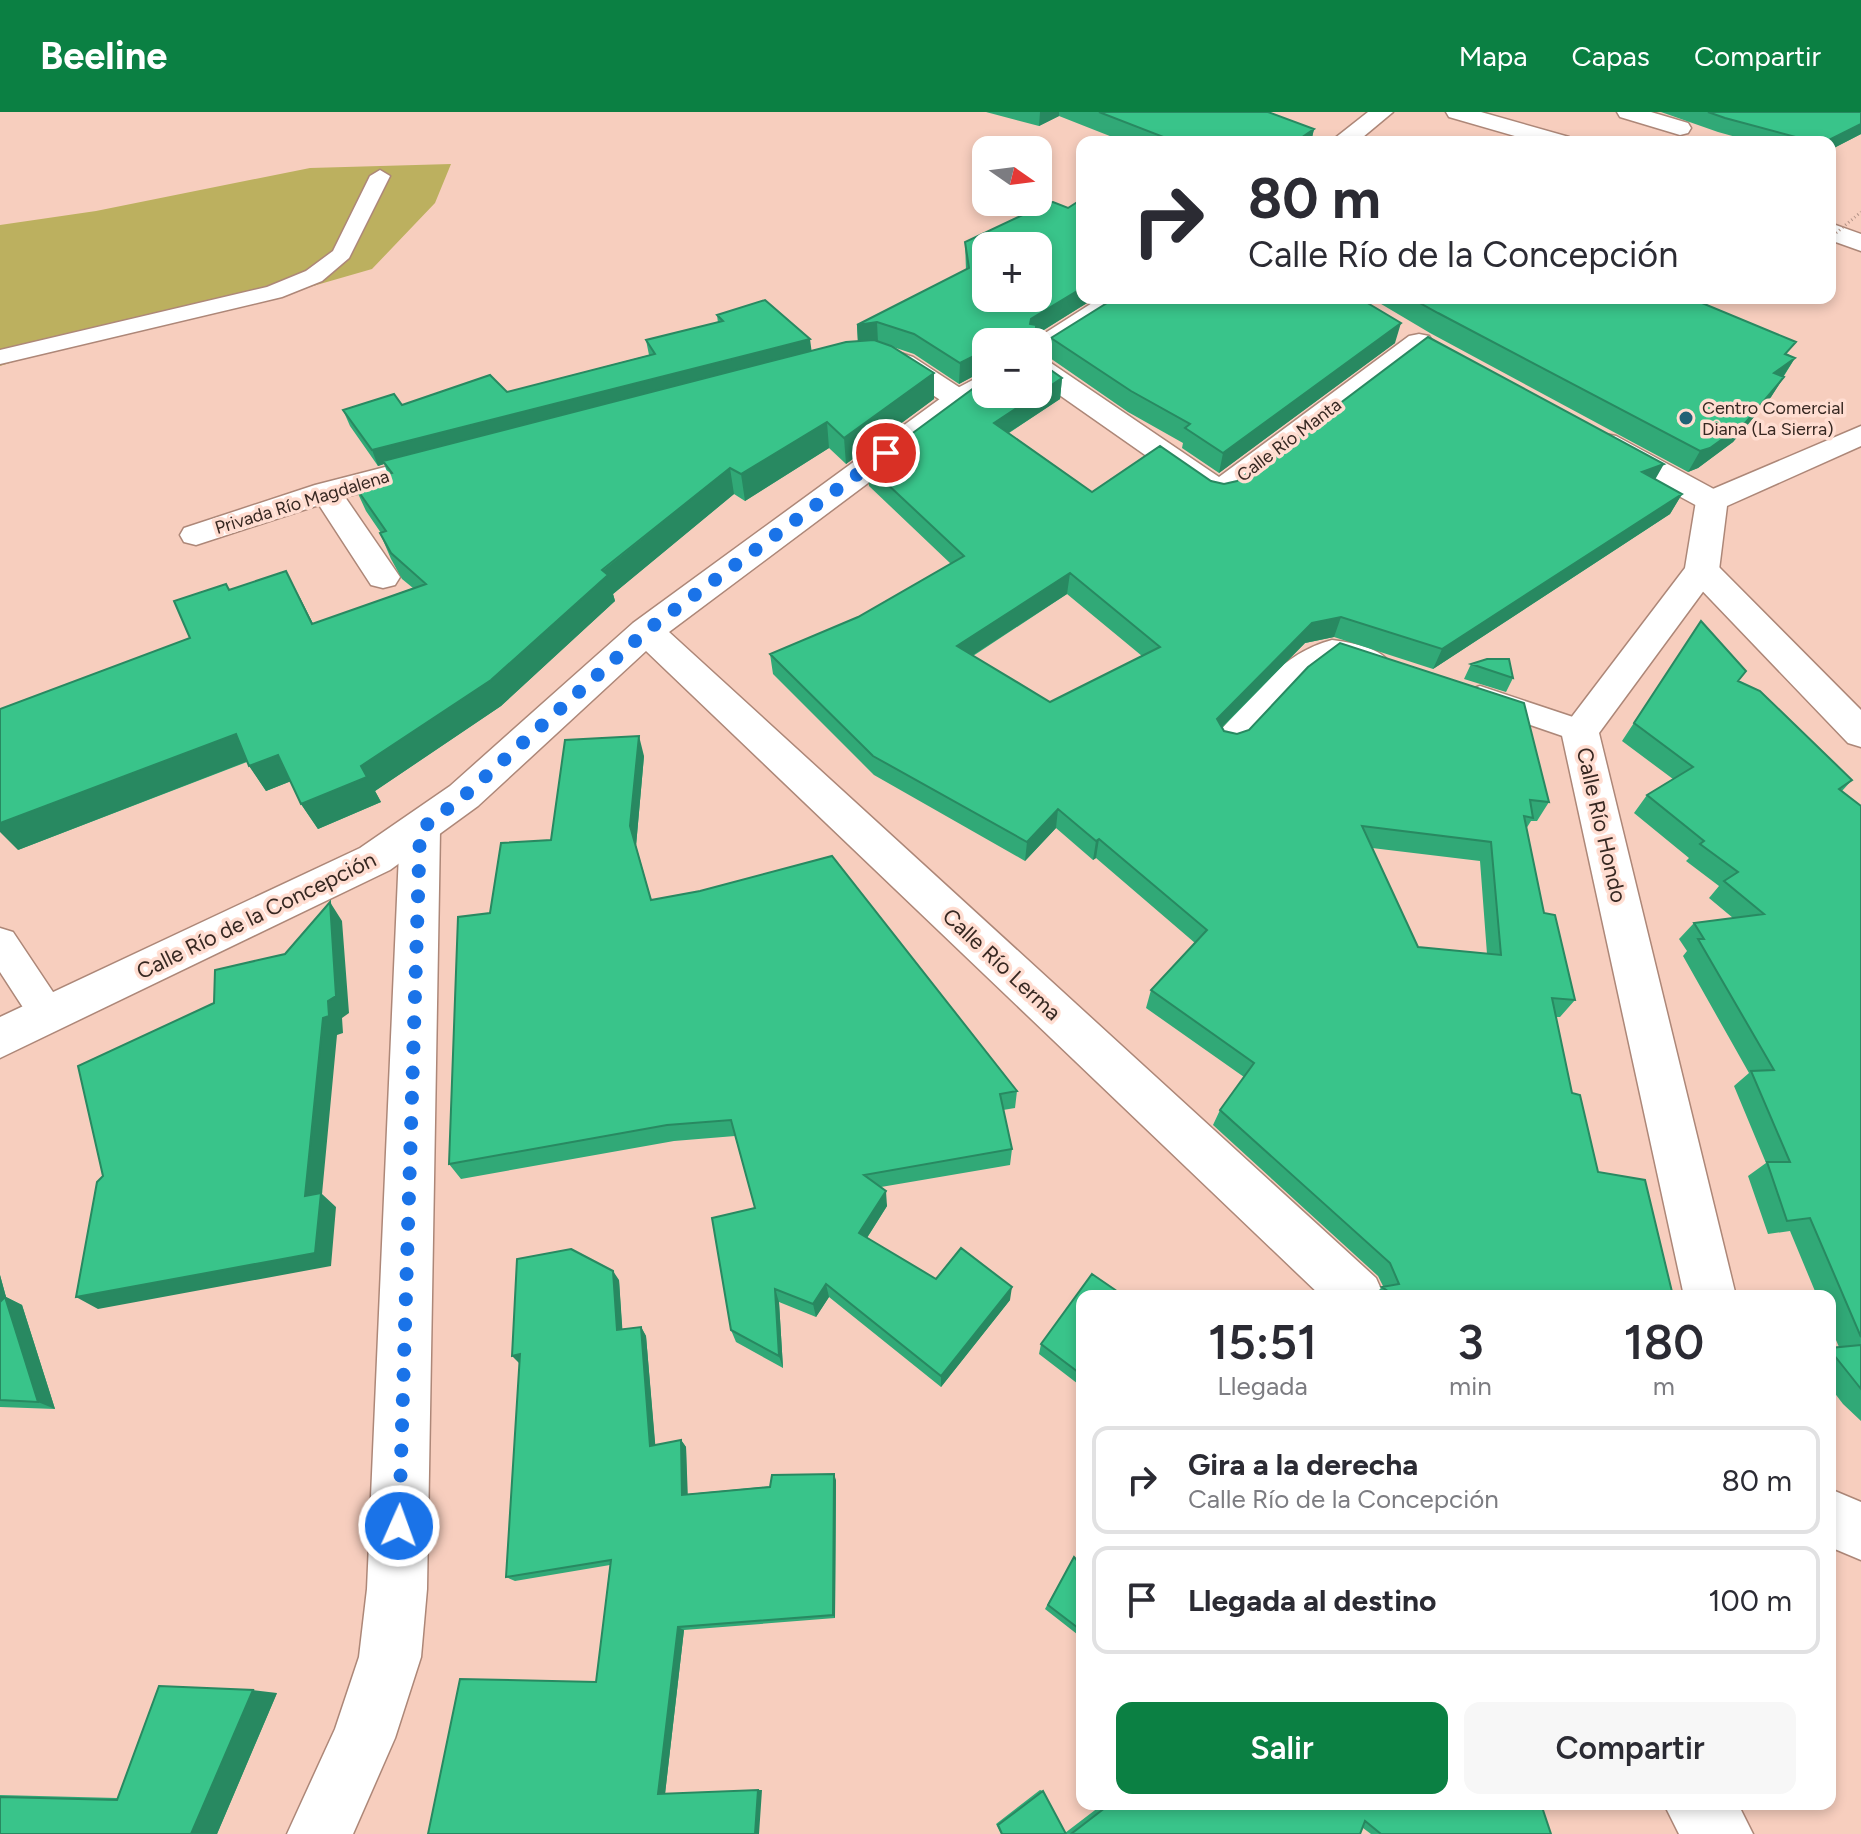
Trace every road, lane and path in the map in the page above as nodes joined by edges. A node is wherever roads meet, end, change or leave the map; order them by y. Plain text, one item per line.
1 (1382, 112) edge
2 (1457, 112) edge
3 (1628, 112) edge
4 (1680, 128) dead end
5 (1350, 136) edge
6 (1540, 136) edge
7 (380, 176) dead end
8 (1861, 212) edge
9 (1836, 233) edge
10 (1836, 233) edge
11 (1861, 243) edge
12 (1110, 304) edge
13 (1052, 341) edge
14 (0, 357) edge
15 (846, 357) edge
16 (1446, 357) edge
17 (1052, 377) edge
18 (972, 391) edge
19 (1586, 433) edge
20 (1861, 435) edge
21 (448, 460) edge
22 (326, 492) junction
23 (1712, 501) junction
24 (196, 535) dead end
25 (1702, 570) junction
26 (383, 577) dead end
27 (646, 631) junction
28 (1403, 671) edge
29 (1447, 686) edge
30 (1580, 731) junction
31 (1861, 733) edge
32 (1230, 740) edge
33 (420, 830) junction
34 (0, 942) edge
35 (48, 1015) junction
36 (0, 1038) edge
37 (1352, 1290) edge
38 (1709, 1290) edge
39 (1836, 1521) edge
40 (1861, 1531) edge
41 (320, 1834) edge

1 - 5 street
2 - 6 street
3 - 4 street
7 - 14 lane
8 - 9 path, bridge
10 - 11 street
12 - 13 street
15 - 18 street
16 - 17 street, Calle Río Manta
18 - 27 street, Calle Río de la Concepción
19 - 23 street
20 - 23 street
21 - 22 street, Privada Río Magdalena
22 - 24 street, Privada Río Magdalena
22 - 26 street
23 - 25 street, Calle Río Hondo
25 - 30 street, Calle Río Hondo
25 - 31 street
27 - 33 street, Calle Río de la Concepción
27 - 37 street, Calle Río Lerma
28 - 32 lane
29 - 30 lane
30 - 38 street, Calle Río Hondo
33 - 35 street, Calle Río de la Concepción
33 - 41 street
34 - 35 lane
35 - 36 street, Calle Río de la Concepción
39 - 40 street

